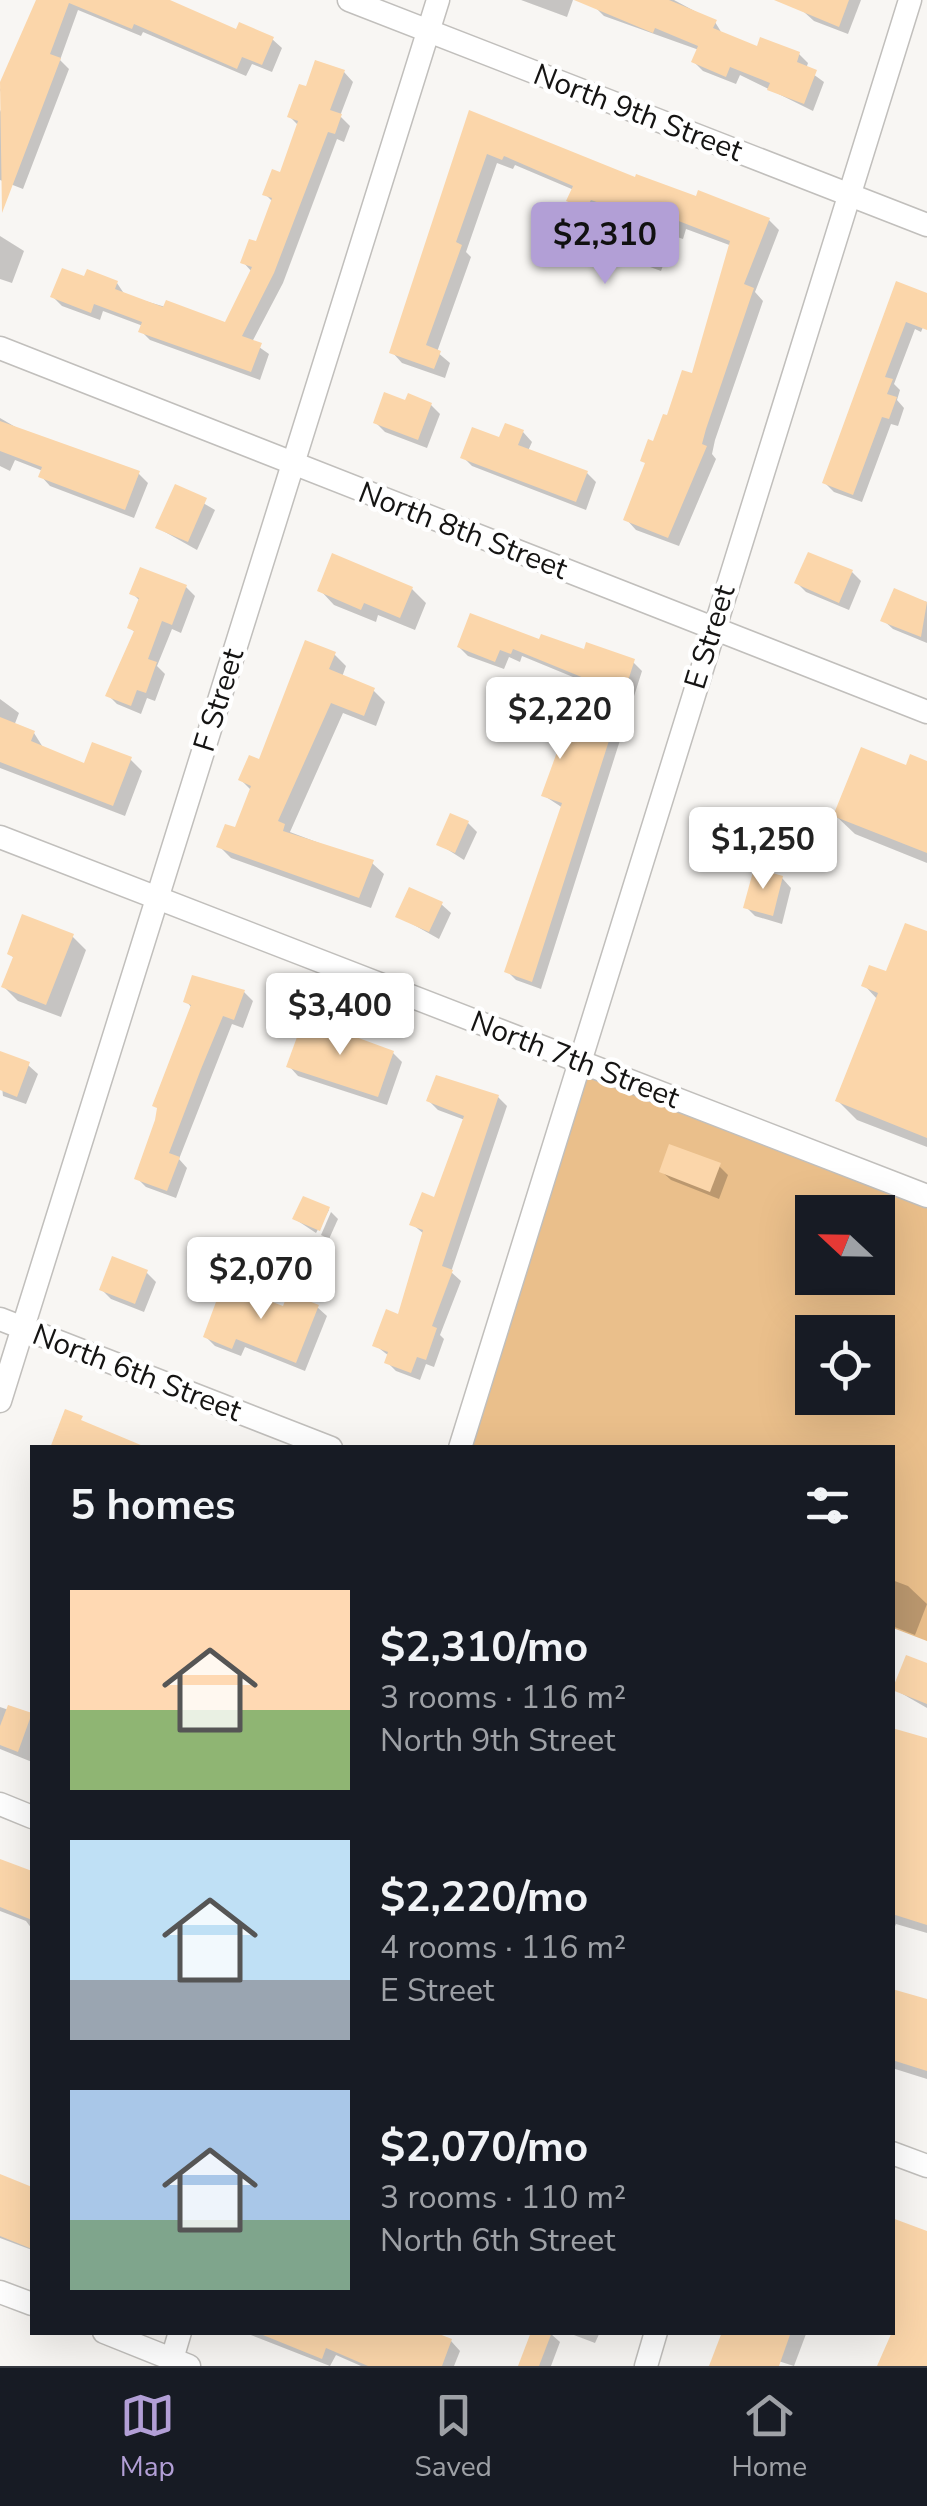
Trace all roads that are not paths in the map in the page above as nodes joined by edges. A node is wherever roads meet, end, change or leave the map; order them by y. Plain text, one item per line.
1 (350, 0) edge
2 (438, 0) edge
3 (910, 0) edge
4 (428, 30) junction
5 (848, 195) junction
6 (927, 225) edge
7 (0, 348) edge
8 (293, 464) junction
9 (712, 628) junction
10 (927, 712) edge
11 (0, 838) edge
12 (157, 898) junction
13 (577, 1061) junction
14 (927, 1196) edge
15 (0, 1319) edge
16 (23, 1328) junction
17 (0, 1401) edge
18 (323, 1445) edge
19 (461, 1445) edge
20 (0, 1804) edge
21 (30, 1816) edge
22 (895, 2154) edge
23 (927, 2166) edge
24 (0, 2292) edge
25 (30, 2303) edge
26 (111, 2335) edge
27 (180, 2335) edge
28 (655, 2335) edge
29 (177, 2364) edge
30 (646, 2366) edge

1 - 4 street, North 9th Street
2 - 4 street, F Street
3 - 5 street, E Street
4 - 5 street, North 9th Street
4 - 8 street, F Street
5 - 6 street, North 9th Street
5 - 9 street, E Street
7 - 8 street, North 8th Street
8 - 9 street, North 8th Street
8 - 12 street, F Street
9 - 10 street, North 8th Street
9 - 13 street, E Street
11 - 12 street, North 7th Street
12 - 13 street, North 7th Street
12 - 16 street, F Street
13 - 14 street, North 7th Street
13 - 19 street, E Street
15 - 16 street, North 6th Street
16 - 17 street, F Street
16 - 18 street, North 6th Street
20 - 21 street
22 - 23 street
24 - 25 street
26 - 29 street
27 - 29 street
28 - 30 street

